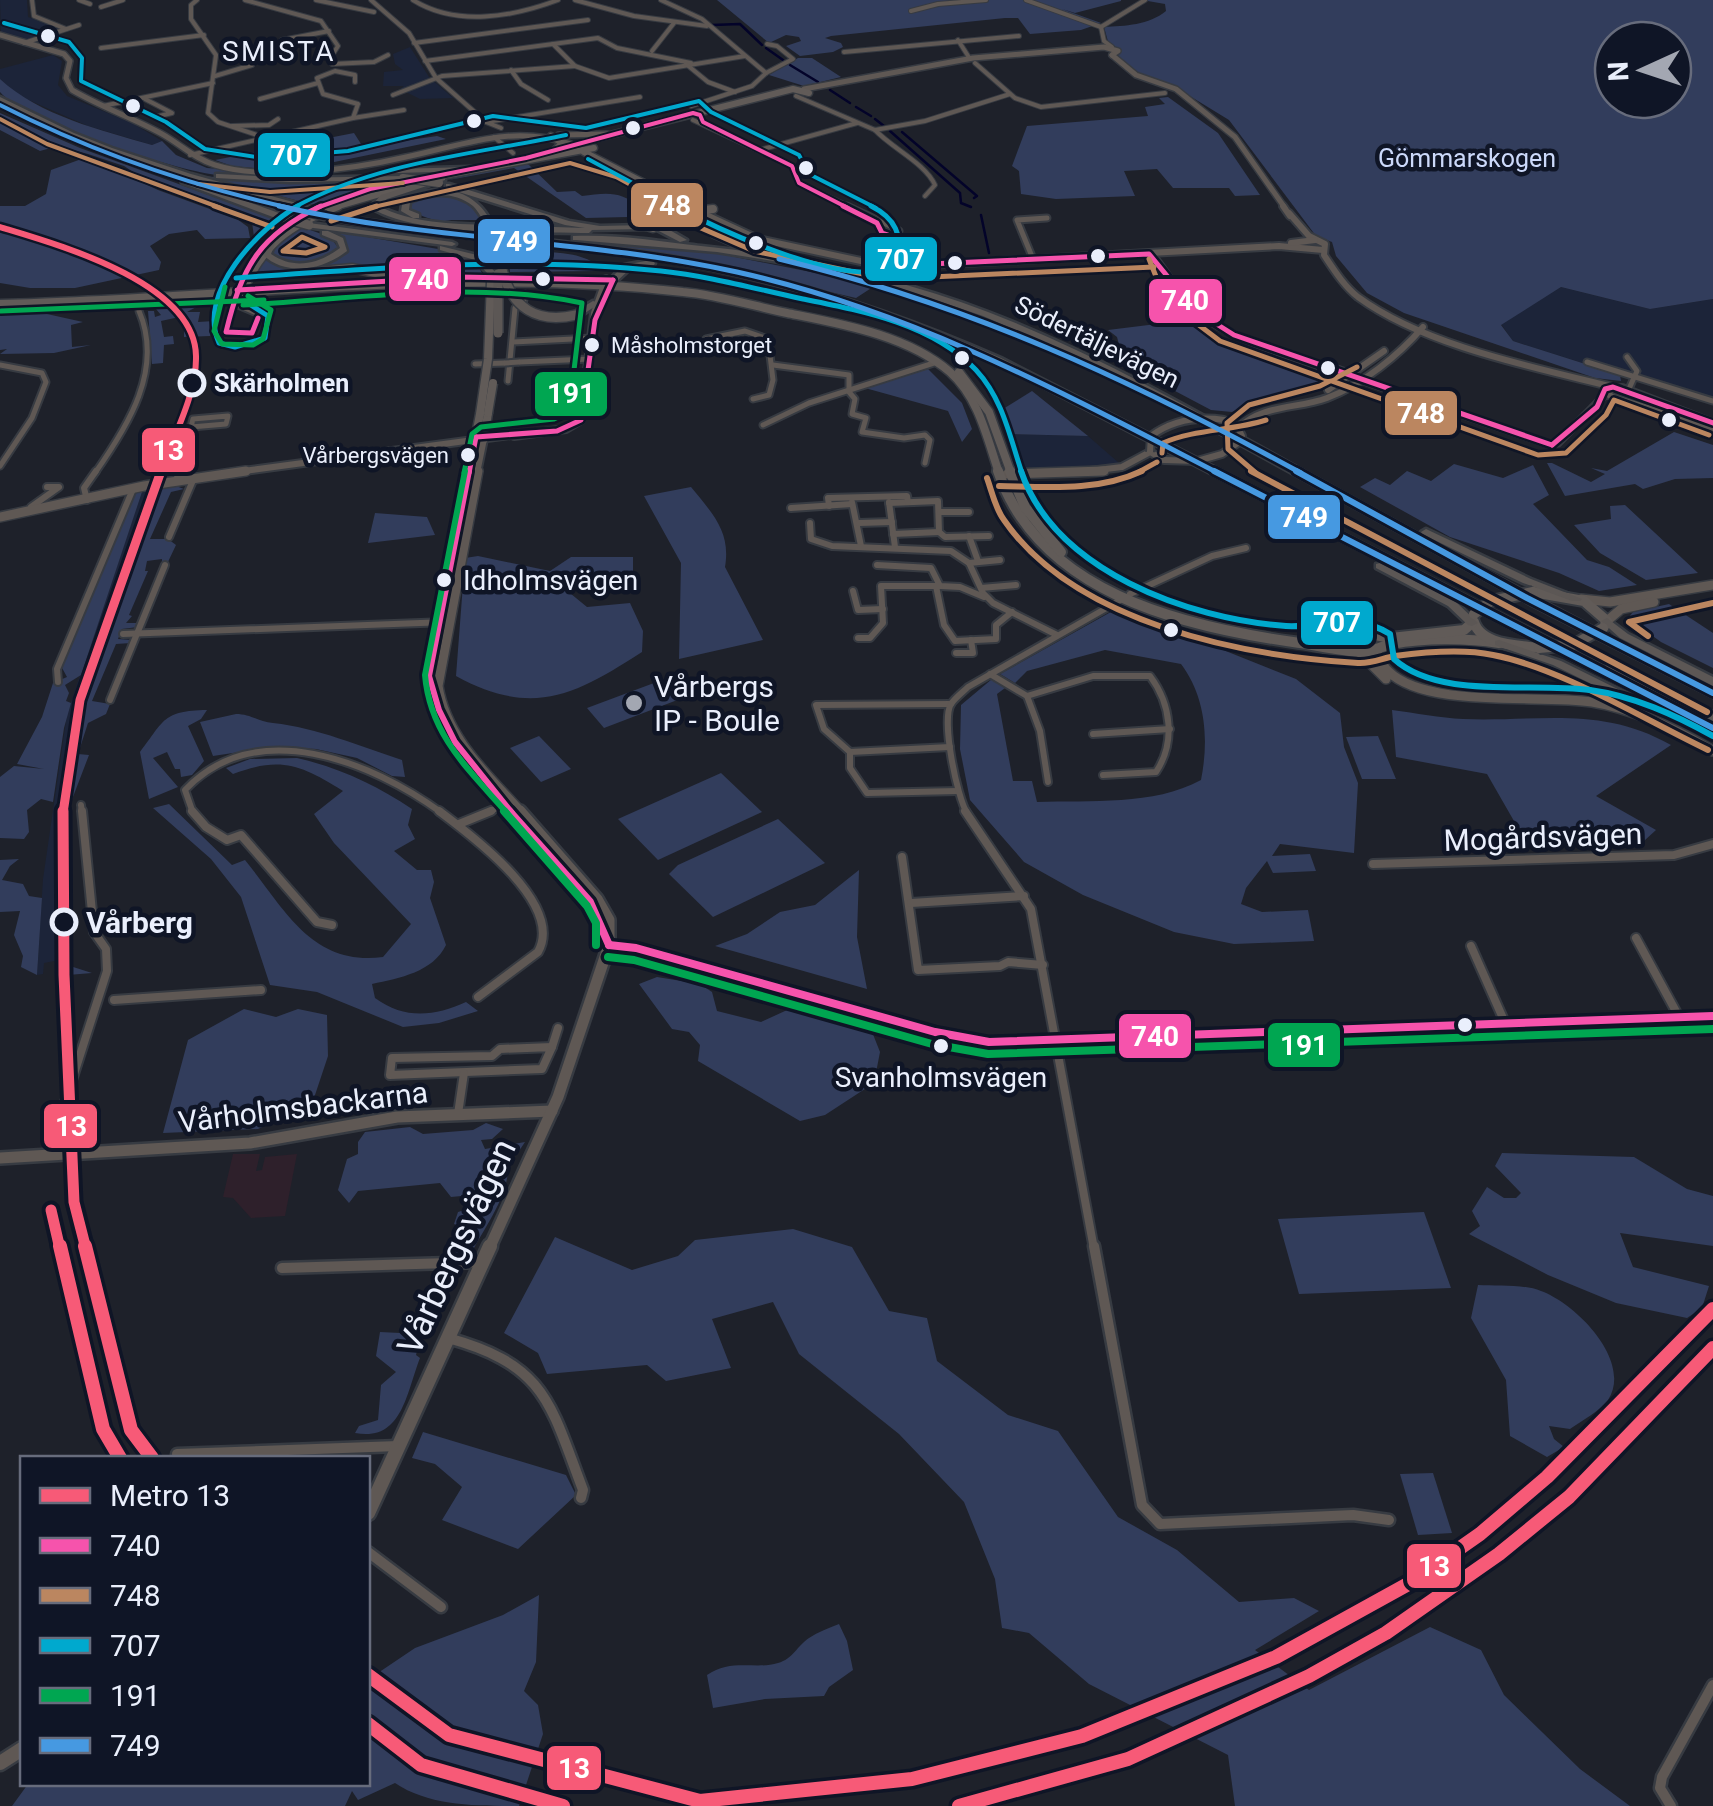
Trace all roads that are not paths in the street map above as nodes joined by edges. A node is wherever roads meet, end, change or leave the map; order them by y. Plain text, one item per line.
1 (32, 0) edge
2 (79, 0) edge
3 (123, 0) edge
4 (197, 0) edge
5 (244, 0) edge
6 (316, 0) edge
7 (371, 0) edge
8 (413, 0) edge
9 (558, 0) edge
10 (574, 0) edge
11 (604, 0) edge
12 (662, 0) edge
13 (986, 0) edge
14 (1026, 0) edge
15 (1145, 0) edge
16 (90, 4) dead end
17 (595, 4) junction
18 (101, 7) dead end
19 (911, 11) dead end
20 (374, 12) dead end
21 (512, 14) junction
22 (588, 20) dead end
23 (674, 23) junction
24 (79, 25) dead end
25 (708, 26) junction
26 (1100, 27) junction
27 (524, 28) junction
28 (68, 29) junction
29 (329, 31) junction
30 (0, 35) edge
31 (204, 35) junction
32 (1019, 36) dead end
33 (282, 40) dead end
34 (958, 40) junction
35 (24, 43) junction
36 (414, 43) junction
37 (553, 44) junction
38 (767, 44) dead end
39 (101, 48) dead end
40 (1099, 49) junction
41 (652, 51) junction
42 (1112, 51) junction
43 (844, 52) dead end
44 (388, 55) dead end
45 (745, 56) junction
46 (976, 60) junction
47 (425, 61) junction
48 (689, 63) junction
49 (252, 65) dead end
50 (575, 66) junction
51 (511, 70) junction
52 (766, 74) junction
53 (215, 76) junction
54 (436, 78) junction
55 (355, 82) dead end
56 (213, 83) junction
57 (318, 83) junction
58 (1164, 91) junction
59 (735, 92) junction
60 (807, 92) junction
61 (793, 94) junction
62 (1010, 94) junction
63 (393, 95) dead end
64 (640, 97) dead end
65 (145, 99) junction
66 (260, 99) dead end
67 (548, 100) dead end
68 (0, 102) edge
69 (103, 106) junction
70 (691, 106) dead end
71 (404, 110) dead end
72 (1209, 115) junction
73 (155, 117) dead end
74 (353, 118) junction
75 (694, 118) junction
76 (278, 119) dead end
77 (858, 123) junction
78 (232, 126) junction
79 (875, 130) junction
80 (496, 132) junction
81 (618, 133) junction
82 (555, 136) junction
83 (268, 139) junction
84 (584, 141) junction
85 (595, 146) junction
86 (573, 148) junction
87 (760, 150) junction
88 (554, 151) junction
89 (514, 153) dead end
90 (190, 155) junction
91 (153, 165) junction
92 (469, 169) junction
93 (270, 180) junction
94 (443, 183) junction
95 (924, 196) dead end
96 (700, 209) junction
97 (1289, 213) junction
98 (330, 214) junction
99 (1047, 218) dead end
100 (445, 223) junction
101 (491, 223) junction
102 (658, 224) junction
103 (307, 226) junction
104 (645, 227) joint
105 (527, 228) junction
106 (601, 229) junction
107 (715, 234) dead end
108 (684, 240) junction
109 (1315, 240) junction
110 (271, 242) junction
111 (1303, 245) junction
112 (749, 249) junction
113 (1322, 250) junction
114 (1156, 252) junction
115 (1033, 257) junction
116 (778, 258) junction
117 (892, 261) junction
118 (320, 271) dead end
119 (340, 271) dead end
120 (496, 273) junction
121 (419, 278) junction
122 (564, 282) junction
123 (608, 282) junction
124 (886, 282) junction
125 (407, 283) junction
126 (316, 289) junction
127 (240, 292) junction
128 (525, 294) dead end
129 (0, 301) edge
130 (597, 301) junction
131 (860, 303) junction
132 (138, 312) dead end
133 (595, 320) junction
134 (1419, 330) junction
135 (498, 333) joint
136 (940, 334) junction
137 (593, 338) junction
138 (706, 339) dead end
139 (514, 342) junction
140 (1627, 358) dead end
141 (590, 359) junction
142 (939, 361) junction
143 (1587, 362) dead end
144 (475, 364) dead end
145 (0, 365) edge
146 (773, 365) junction
147 (1355, 378) junction
148 (1632, 379) junction
149 (508, 381) dead end
150 (849, 390) junction
151 (1610, 390) junction
152 (1629, 392) junction
153 (754, 399) dead end
154 (1619, 399) junction
155 (1713, 402) edge
156 (1597, 406) junction
157 (484, 414) junction
158 (1193, 418) junction
159 (1225, 420) junction
160 (192, 423) junction
161 (763, 425) dead end
162 (1713, 426) edge
163 (1239, 427) junction
164 (1151, 436) junction
165 (480, 438) junction
166 (1239, 442) junction
167 (1252, 447) junction
168 (1150, 452) junction
169 (1164, 460) junction
170 (1197, 462) junction
171 (924, 463) dead end
172 (0, 466) edge
173 (1005, 476) junction
174 (1030, 477) junction
175 (194, 478) junction
176 (176, 481) junction
177 (48, 487) dead end
178 (133, 488) junction
179 (1255, 489) junction
180 (1018, 498) junction
181 (889, 499) junction
182 (87, 500) junction
183 (852, 501) junction
184 (31, 507) dead end
185 (791, 508) dead end
186 (940, 512) junction
187 (968, 512) dead end
188 (0, 517) edge
189 (810, 522) dead end
190 (892, 522) junction
191 (858, 523) junction
192 (939, 532) junction
193 (894, 534) junction
194 (969, 536) junction
195 (990, 536) dead end
196 (170, 537) dead end
197 (861, 546) junction
198 (896, 547) junction
199 (1246, 548) dead end
200 (1000, 560) dead end
201 (978, 561) junction
202 (969, 563) junction
203 (166, 565) dead end
204 (877, 565) dead end
205 (938, 586) junction
206 (1016, 586) dead end
207 (981, 588) junction
208 (1713, 588) edge
209 (853, 591) dead end
210 (1127, 596) junction
211 (989, 598) junction
212 (1576, 598) junction
213 (883, 609) junction
214 (1012, 612) junction
215 (1473, 618) junction
216 (443, 622) junction
217 (1605, 624) junction
218 (138, 633) junction
219 (123, 634) dead end
220 (1370, 634) junction
221 (1057, 635) junction
222 (1349, 635) junction
223 (858, 638) dead end
224 (971, 640) junction
225 (1499, 642) junction
226 (1377, 649) junction
227 (1357, 651) junction
228 (956, 653) dead end
229 (990, 674) junction
230 (58, 682) dead end
231 (1713, 682) edge
232 (1713, 693) edge
233 (1028, 696) junction
234 (110, 700) dead end
235 (1713, 701) edge
236 (951, 704) junction
237 (1642, 716) junction
238 (1713, 717) edge
239 (1713, 728) edge
240 (1170, 729) junction
241 (1093, 734) dead end
242 (1713, 739) edge
243 (950, 747) junction
244 (1713, 751) edge
245 (850, 752) junction
246 (1103, 774) dead end
247 (1048, 782) dead end
248 (958, 791) junction
249 (509, 803) junction
250 (81, 804) dead end
251 (459, 824) junction
252 (1713, 844) edge
253 (902, 857) dead end
254 (1374, 864) dead end
255 (1024, 896) junction
256 (911, 903) junction
257 (332, 925) dead end
258 (1636, 938) dead end
259 (609, 945) junction
260 (1471, 946) dead end
261 (1042, 965) junction
262 (261, 990) dead end
263 (478, 996) dead end
264 (114, 1000) dead end
265 (1713, 1016) edge
266 (1678, 1017) junction
267 (1506, 1025) junction
268 (558, 1028) dead end
269 (1056, 1043) junction
270 (552, 1047) junction
271 (464, 1073) junction
272 (552, 1111) junction
273 (458, 1114) junction
274 (48, 1155) junction
275 (0, 1158) edge
276 (482, 1262) junction
277 (282, 1268) dead end
278 (448, 1338) junction
279 (398, 1446) junction
280 (177, 1454) dead end
281 (581, 1498) dead end
282 (370, 1509) edge
283 (1390, 1520) dead end
284 (370, 1554) edge
285 (440, 1608) dead end
286 (1713, 1685) edge
287 (1672, 1806) edge

1 - 28 street
2 - 16 street
3 - 18 street
4 - 31 street
5 - 29 street
6 - 20 street
7 - 36 street
8 - 21 street
9 - 21 street
10 - 17 street
11 - 17 street
12 - 25 street
13 - 19 street
14 - 26 street
15 - 26 street
17 - 23 street
21 - 27 street
22 - 27 street
23 - 25 street
23 - 41 street
24 - 28 street
25 - 45 street
26 - 40 street
27 - 36 street
28 - 35 street
29 - 33 street
29 - 44 street
30 - 35 street
31 - 39 street
31 - 53 street
32 - 34 street
34 - 43 street
34 - 46 street
35 - 69 street
36 - 47 street
37 - 41 street
37 - 47 street
37 - 50 street
38 - 52 street
40 - 42 street
40 - 42 street
40 - 46 street
40 - 58 street
41 - 48 street
42 - 58 street
45 - 48 street
45 - 52 street
46 - 60 street
46 - 62 street
47 - 54 street
48 - 50 street
48 - 59 street
49 - 53 street
50 - 51 street
51 - 54 street
51 - 67 street
52 - 59 street
53 - 56 street
54 - 63 street
54 - 80 street
55 - 57 street
56 - 65 street
56 - 78 street
57 - 66 street
57 - 74 street
58 - 62 street
58 - 72 street
58 - 72 street
59 - 70 street
60 - 61 main road
60 - 77 street
61 - 75 main road
61 - 77 street
62 - 79 street
64 - 80 street
65 - 69 street
65 - 73 street
68 - 91 highway, Södertäljevägen
69 - 90 street
71 - 74 street
72 - 97 street
74 - 83 street
75 - 81 main road
75 - 85 main road
75 - 87 street
76 - 78 street
77 - 79 street
77 - 87 street
78 - 83 street
79 - 95 street
80 - 82 street
80 - 89 street
80 - 90 street
81 - 82 street
81 - 84 main road
82 - 84 street
82 - 86 street
82 - 88 main road
83 - 90 street
84 - 85 main road
84 - 86 main road
85 - 86 main road
85 - 96 main road
86 - 88 main road
86 - 94 main road
86 - 96 main road
87 - 117 street
88 - 92 main road
91 - 93 highway
91 - 98 highway, Södertäljevägen, bridge
91 - 103 highway, bridge
92 - 93 highway
92 - 127 main road
93 - 94 highway, bridge
94 - 100 highway
94 - 101 highway
94 - 106 highway
94 - 110 main road
96 - 102 main road
96 - 117 street
97 - 109 street
97 - 111 street
98 - 116 highway, Södertäljevägen
98 - 131 highway, Södertäljevägen
99 - 115 street
100 - 101 highway
100 - 105 highway
101 - 120 highway, bridge
102 - 104 main road
102 - 108 highway
103 - 110 highway
103 - 120 highway
103 - 123 highway
104 - 106 highway
105 - 106 highway
105 - 108 highway
107 - 112 highway
108 - 112 highway
109 - 111 street
109 - 113 street
110 - 127 main road
111 - 113 street
111 - 114 street
111 - 134 street
112 - 124 highway
113 - 134 street
114 - 115 street
114 - 147 street
115 - 117 street
116 - 124 highway, Södertäljevägen
116 - 158 highway
118 - 121 main road
119 - 126 main road
120 - 130 highway, bridge
120 - 135 highway, bridge
120 - 157 main road, bridge
121 - 123 main road
121 - 126 main road
122 - 123 main road
122 - 125 main road
122 - 130 main road
123 - 130 street
123 - 133 street
123 - 136 highway
123 - 142 main road
124 - 167 highway, Södertäljevägen
125 - 126 main road
125 - 127 main road
126 - 127 main road
127 - 127 street
127 - 129 main road
128 - 139 street
130 - 133 street
131 - 136 highway, Södertäljevägen
131 - 164 highway
132 - 182 street
133 - 137 street
134 - 147 street
134 - 151 street
135 - 157 main road, bridge
136 - 179 highway, Södertäljevägen
137 - 139 street
137 - 141 street
138 - 146 street
139 - 149 street
140 - 148 street
141 - 144 street, bridge
141 - 165 street
142 - 150 street
142 - 173 main road
143 - 148 street
145 - 172 street
146 - 150 street
146 - 153 street
147 - 156 street
147 - 159 street
147 - 163 street
148 - 151 street
148 - 152 street
148 - 155 street
150 - 161 street
150 - 171 street
151 - 152 street
151 - 154 street
151 - 156 street
152 - 154 street
152 - 162 street
154 - 156 street
154 - 162 street
157 - 165 main road
158 - 159 street, bridge
158 - 164 street, bridge
159 - 163 street, bridge
160 - 160 street
160 - 176 street
163 - 166 street, bridge
164 - 168 street, bridge
165 - 175 street
165 - 216 street
166 - 170 street
166 - 235 highway
167 - 212 highway
167 - 232 highway, Södertäljevägen
168 - 169 street
168 - 173 street
169 - 170 street, bridge
169 - 174 street
170 - 179 highway
173 - 174 street
173 - 180 main road
173 - 210 main road
174 - 180 street
175 - 176 street
175 - 196 street
176 - 178 street
177 - 184 street
178 - 182 street
178 - 230 street
179 - 215 highway
179 - 238 highway
179 - 239 highway, Södertäljevägen
180 - 210 main road
181 - 183 street
181 - 186 street
181 - 190 street
182 - 188 street
183 - 185 street
183 - 191 street
186 - 187 street
186 - 192 street
189 - 197 street
190 - 191 street
190 - 193 street
191 - 197 street
192 - 193 street
192 - 194 street
193 - 198 street
194 - 195 street
194 - 201 street
197 - 198 street
198 - 202 street
199 - 210 street
200 - 201 street
201 - 202 street
202 - 207 street
203 - 218 street
204 - 205 street
205 - 211 street
205 - 213 street
205 - 224 street
206 - 207 street
207 - 211 street
208 - 212 street
208 - 217 street
209 - 213 street
210 - 221 street
210 - 222 main road
210 - 227 main road
211 - 214 street
212 - 215 main road, bridge
212 - 217 main road
213 - 223 street
214 - 221 street
214 - 224 street
215 - 220 main road
215 - 225 main road
216 - 218 street
216 - 249 street
217 - 225 main road, bridge
217 - 231 highway
218 - 219 street
218 - 234 street
220 - 222 main road
220 - 226 main road
221 - 229 street
222 - 227 main road
224 - 228 street
225 - 226 main road
225 - 242 highway
226 - 227 main road
226 - 237 street
227 - 237 street
229 - 233 street
229 - 236 street
233 - 240 street
233 - 247 street
236 - 243 street
236 - 245 street
237 - 244 street
240 - 241 street
240 - 246 street
243 - 245 street
243 - 248 street
245 - 248 street
248 - 255 street
249 - 251 street
249 - 259 street
250 - 274 street
251 - 257 street
251 - 263 street
252 - 254 street, Mogårdsvägen
253 - 256 street
255 - 256 street
255 - 261 street
256 - 261 street
258 - 266 street
259 - 269 street
259 - 272 street, Vårbergsvägen
260 - 267 street
261 - 269 street
262 - 264 street
265 - 266 street
266 - 267 street
267 - 269 street
268 - 270 street
269 - 283 street
270 - 271 street
270 - 271 street
271 - 273 street
272 - 273 street, Vårholmsbackarna
272 - 276 street, Vårbergsvägen
273 - 274 street, Vårholmsbackarna
274 - 275 street, Vårholmsbackarna
276 - 277 street
276 - 278 street, Vårbergsvägen
278 - 279 street, Vårbergsvägen
278 - 281 street
279 - 280 street
279 - 282 street, Vårbergsvägen
284 - 285 street
286 - 287 street

